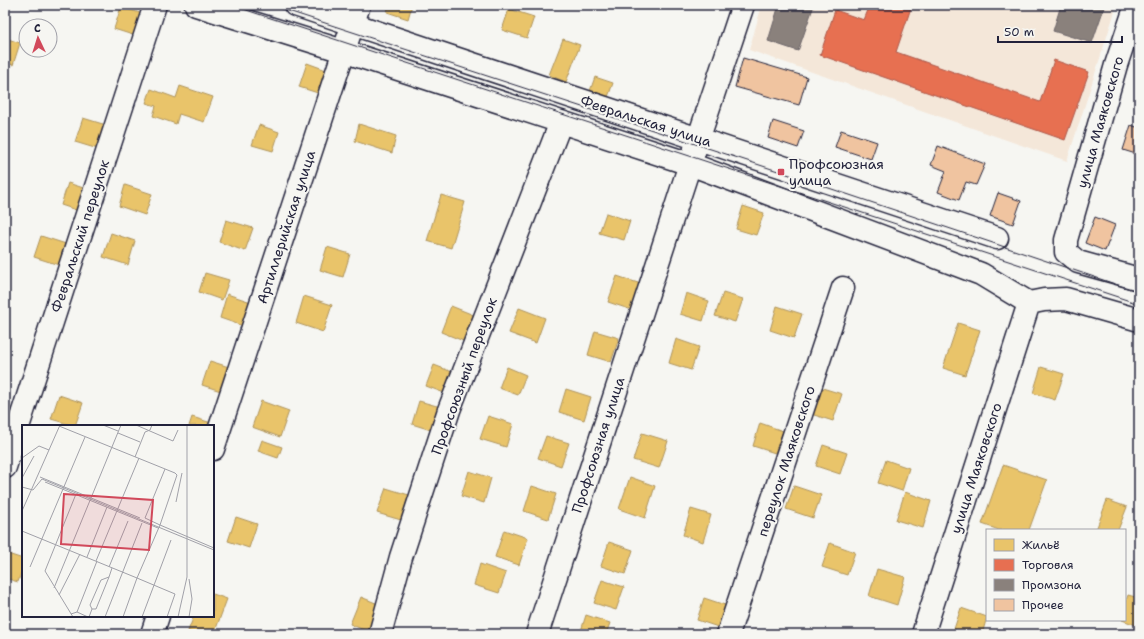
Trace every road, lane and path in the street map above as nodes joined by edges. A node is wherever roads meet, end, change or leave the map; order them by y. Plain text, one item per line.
1 (154, 5) edge
2 (196, 5) edge
3 (295, 5) edge
4 (743, 5) edge
5 (1136, 5) edge
6 (356, 15) edge
7 (343, 50) junction
8 (561, 122) junction
9 (698, 138) junction
10 (690, 164) junction
11 (997, 238) dead end
12 (1139, 280) edge
13 (843, 288) dead end
14 (1029, 303) junction
15 (1139, 320) edge
16 (214, 446) edge
17 (5, 467) edge
18 (158, 617) edge
19 (152, 634) edge
20 (380, 634) edge
21 (537, 634) edge
22 (728, 634) edge
23 (923, 634) edge

1 - 17 street, Февральский переулок
2 - 7 street
3 - 6 street, Февральская улица
4 - 9 street, Профсоюзная улица
5 - 12 street, улица Маяковского
6 - 7 street, Артиллерийская улица
6 - 9 street, Февральская улица
7 - 8 street
7 - 16 street, Артиллерийская улица
8 - 10 street
8 - 20 street, Профсоюзный переулок
9 - 10 street, Профсоюзная улица
9 - 11 street, Февральская улица
10 - 14 street
10 - 21 street, Профсоюзная улица
13 - 22 street, переулок Маяковского
14 - 15 street
14 - 23 street, улица Маяковского
18 - 19 street

